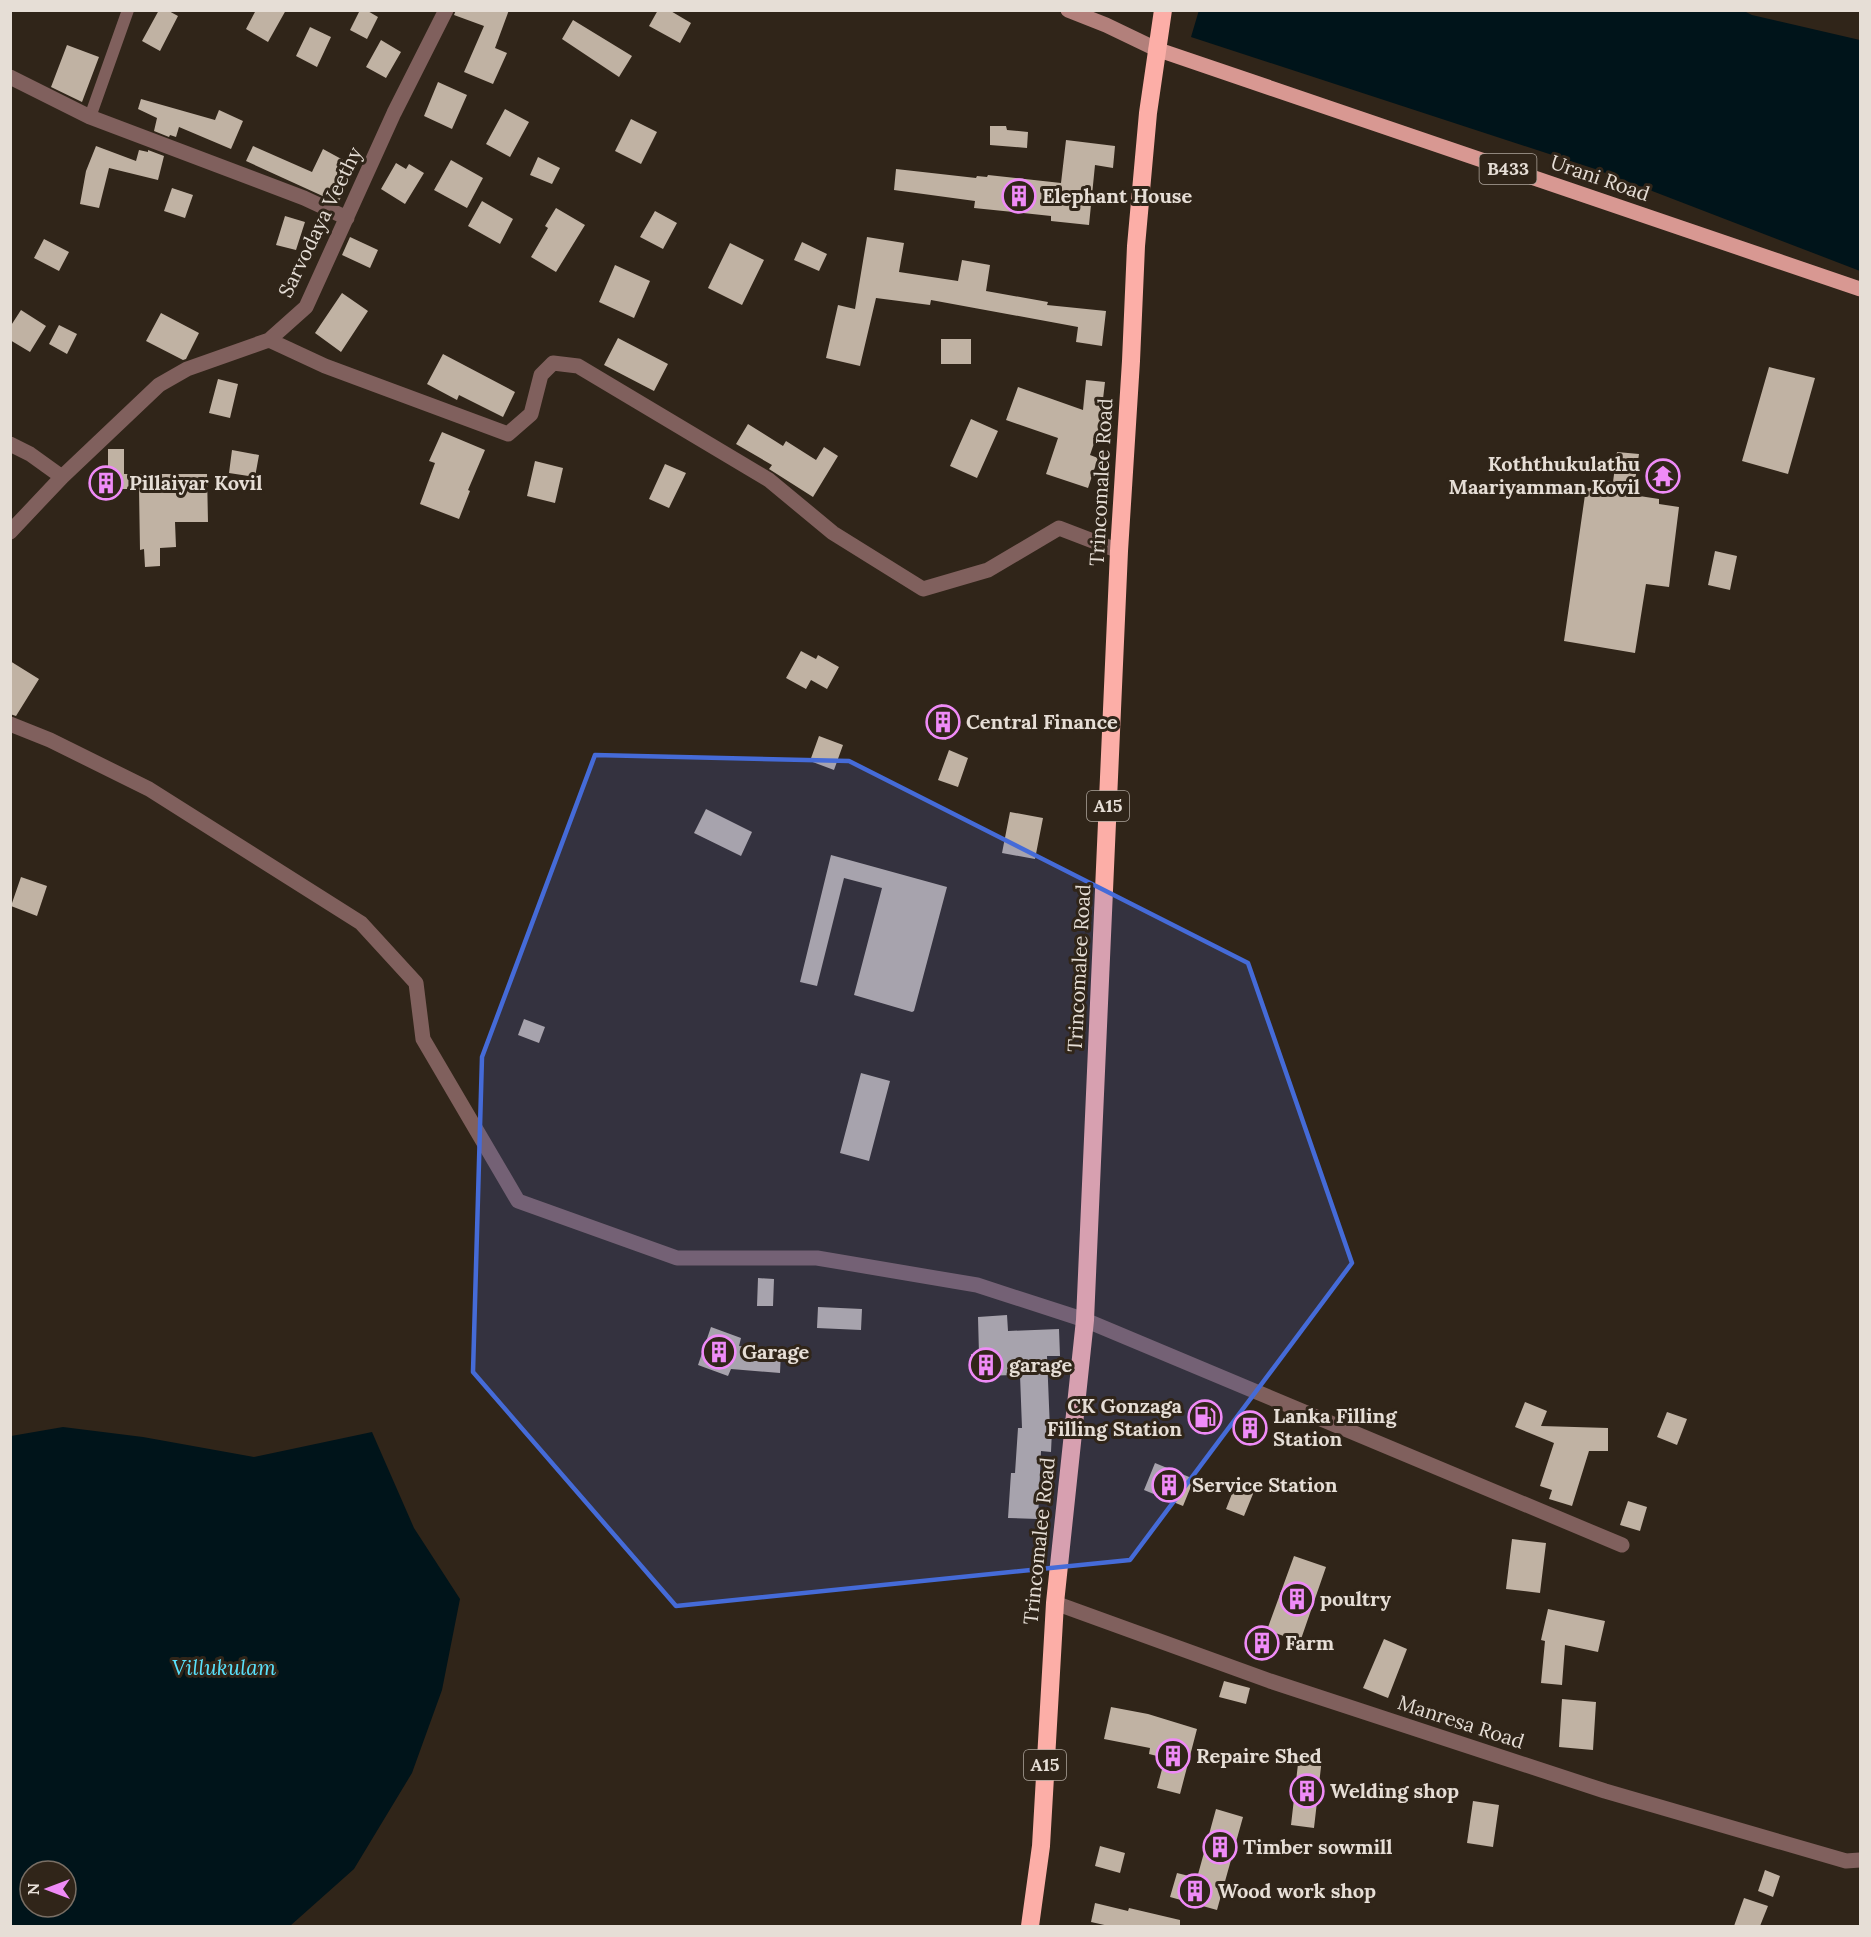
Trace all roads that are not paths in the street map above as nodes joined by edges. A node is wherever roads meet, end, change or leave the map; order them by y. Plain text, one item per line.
1 (128, 10) edge
2 (446, 10) edge
3 (1068, 10) edge
4 (1163, 10) edge
5 (1156, 49) junction
6 (10, 77) edge
7 (90, 117) junction
8 (347, 218) junction
9 (1860, 289) edge
10 (269, 340) junction
11 (10, 444) edge
12 (62, 477) junction
13 (10, 532) edge
14 (1119, 551) junction
15 (10, 724) edge
16 (1085, 1320) junction
17 (1622, 1545) dead end
18 (1054, 1603) junction
19 (1860, 1860) edge
20 (1030, 1926) edge

1 - 7 lane
2 - 8 street, Sarvodaya Veethy
3 - 5 main road
4 - 5 highway, Trincomalee Road / A15
5 - 9 main road, Urani Road / B433
5 - 14 highway, Trincomalee Road / A15
6 - 7 street
7 - 8 street
8 - 10 street, Sarvodaya Veethy
10 - 12 street, Sarvodaya Veethy
10 - 14 street
11 - 12 street
12 - 13 street, Sarvodaya Veethy
14 - 16 highway, Trincomalee Road / A15
15 - 16 street
16 - 17 street
16 - 18 highway, Trincomalee Road / A15
18 - 19 street, Manresa Road
18 - 20 highway, Trincomalee Road / A15

